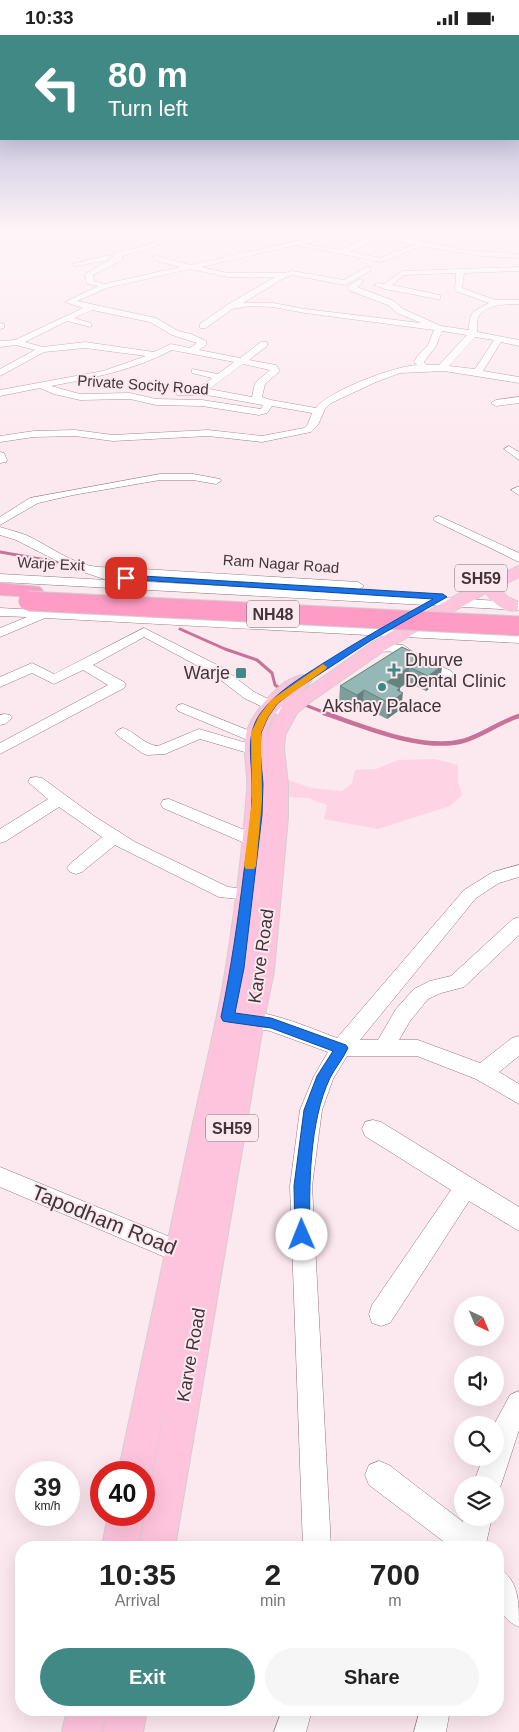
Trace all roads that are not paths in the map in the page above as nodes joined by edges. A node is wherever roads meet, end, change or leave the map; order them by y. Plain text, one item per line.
1 (84, 311) edge
2 (112, 311) edge
3 (224, 311) edge
4 (307, 311) edge
5 (400, 311) edge
6 (479, 311) edge
7 (68, 319) junction
8 (88, 325) dead end
9 (203, 326) dead end
10 (440, 328) junction
11 (473, 333) junction
12 (68, 339) dead end
13 (499, 339) junction
14 (16, 342) junction
15 (519, 343) edge
16 (0, 344) edge
17 (85, 345) junction
18 (264, 345) dead end
19 (42, 350) junction
20 (191, 353) junction
21 (155, 355) junction
22 (239, 361) junction
23 (425, 368) junction
24 (441, 369) junction
25 (195, 371) dead end
26 (0, 373) edge
27 (477, 373) junction
28 (220, 377) junction
29 (519, 380) edge
30 (43, 386) junction
31 (201, 391) junction
32 (0, 393) edge
33 (180, 393) dead end
34 (258, 395) junction
35 (519, 399) edge
36 (153, 402) junction
37 (269, 403) junction
38 (496, 403) dead end
39 (318, 411) junction
40 (0, 439) edge
41 (509, 449) dead end
42 (519, 457) edge
43 (216, 481) dead end
44 (439, 519) dead end
45 (0, 522) edge
46 (0, 531) edge
47 (519, 558) edge
48 (0, 566) edge
49 (519, 571) edge
50 (94, 572) junction
51 (0, 578) edge
52 (489, 585) junction
53 (0, 589) edge
54 (30, 596) junction
55 (451, 599) junction
56 (0, 600) edge
57 (517, 610) edge
58 (0, 612) edge
59 (45, 615) junction
60 (519, 626) edge
61 (0, 633) edge
62 (402, 633) junction
63 (519, 639) edge
64 (376, 641) junction
65 (82, 664) junction
66 (446, 674) dead end
67 (0, 683) edge
68 (286, 703) junction
69 (183, 708) dead end
70 (123, 733) dead end
71 (255, 744) junction
72 (0, 749) edge
73 (36, 782) dead end
74 (59, 799) junction
75 (169, 804) dead end
76 (0, 837) edge
77 (113, 837) junction
78 (253, 840) junction
79 (76, 868) dead end
80 (519, 871) edge
81 (258, 895) junction
82 (519, 924) edge
83 (239, 1019) junction
84 (519, 1044) edge
85 (341, 1048) junction
86 (384, 1048) junction
87 (483, 1073) junction
88 (519, 1095) edge
89 (372, 1129) dead end
90 (0, 1177) edge
91 (466, 1187) junction
92 (519, 1220) edge
93 (179, 1252) junction
94 (209, 1258) junction
95 (381, 1314) dead end
96 (519, 1404) edge
97 (137, 1461) edge
98 (379, 1475) dead end
99 (490, 1476) edge
100 (124, 1526) edge
101 (476, 1526) edge
102 (121, 1541) edge
103 (158, 1541) edge
104 (317, 1541) edge
105 (463, 1541) edge
106 (472, 1541) edge
107 (504, 1591) edge
108 (519, 1612) edge
109 (86, 1716) edge
110 (126, 1716) edge
111 (295, 1716) edge
112 (433, 1716) edge
113 (82, 1732) edge
114 (123, 1732) edge
115 (290, 1732) edge
116 (430, 1732) edge

1 - 7 street
2 - 20 street
3 - 9 street
4 - 10 street
5 - 10 street
6 - 11 street
7 - 8 street
7 - 14 street
10 - 11 street
10 - 23 street
11 - 13 street
11 - 24 street
12 - 17 street
13 - 15 street
13 - 27 street
14 - 16 street
14 - 19 street
17 - 19 street
17 - 21 street
18 - 22 street
19 - 26 street
20 - 21 street
20 - 22 street
21 - 30 street
22 - 28 street
22 - 34 street
23 - 24 street
23 - 39 street
24 - 27 street
25 - 28 street
27 - 29 street
28 - 31 street
30 - 32 street
30 - 36 street, Private Socity Road
31 - 34 street
31 - 36 street
33 - 37 street
34 - 37 street, Private Socity Road
35 - 38 street
36 - 37 street, Private Socity Road
37 - 39 street, Private Socity Road
39 - 40 street
41 - 42 street
43 - 45 street
44 - 47 street
46 - 50 street, Ram Nagar Road
47 - 55 main road, SH59
48 - 50 street
49 - 52 main road, SH59
50 - 55 street, Ram Nagar Road
51 - 55 street, Warje Exit
52 - 55 main road, SH59
52 - 57 main road
53 - 54 highway, NH48
54 - 56 highway, NH48
54 - 57 highway, NH48
54 - 60 highway, NH48, bridge
55 - 57 street, Warje Exit
55 - 62 main road, SH59
55 - 64 main road, SH59
58 - 59 street
59 - 61 street
59 - 64 street
62 - 63 street
62 - 64 main road, SH59
64 - 66 street
64 - 68 main road, Karve Road / SH59
65 - 67 street
65 - 68 street
65 - 72 street
68 - 71 main road, Karve Road / SH59
68 - 81 main road, Karve Road / SH59
69 - 71 street
70 - 71 street
71 - 78 main road, Karve Road / SH59
73 - 74 street
74 - 76 street
74 - 77 street
75 - 78 street
77 - 79 street
77 - 81 street
78 - 81 main road, Karve Road / SH59
80 - 85 street
81 - 83 main road, Karve Road / SH59
82 - 86 street
83 - 85 street
83 - 93 main road, Karve Road / SH59
83 - 94 main road, Karve Road / SH59
84 - 87 street
85 - 86 street
85 - 104 street
86 - 87 street
87 - 88 street
89 - 91 street
90 - 93 street, Tapodham Road
91 - 92 street
91 - 95 street
93 - 94 street, Tapodham Road
93 - 97 main road, Karve Road / SH59
94 - 103 main road, Karve Road / SH59
96 - 99 street
98 - 105 street
100 - 102 main road
101 - 106 street
107 - 108 street
109 - 113 main road
110 - 114 main road
111 - 115 street
112 - 116 street

